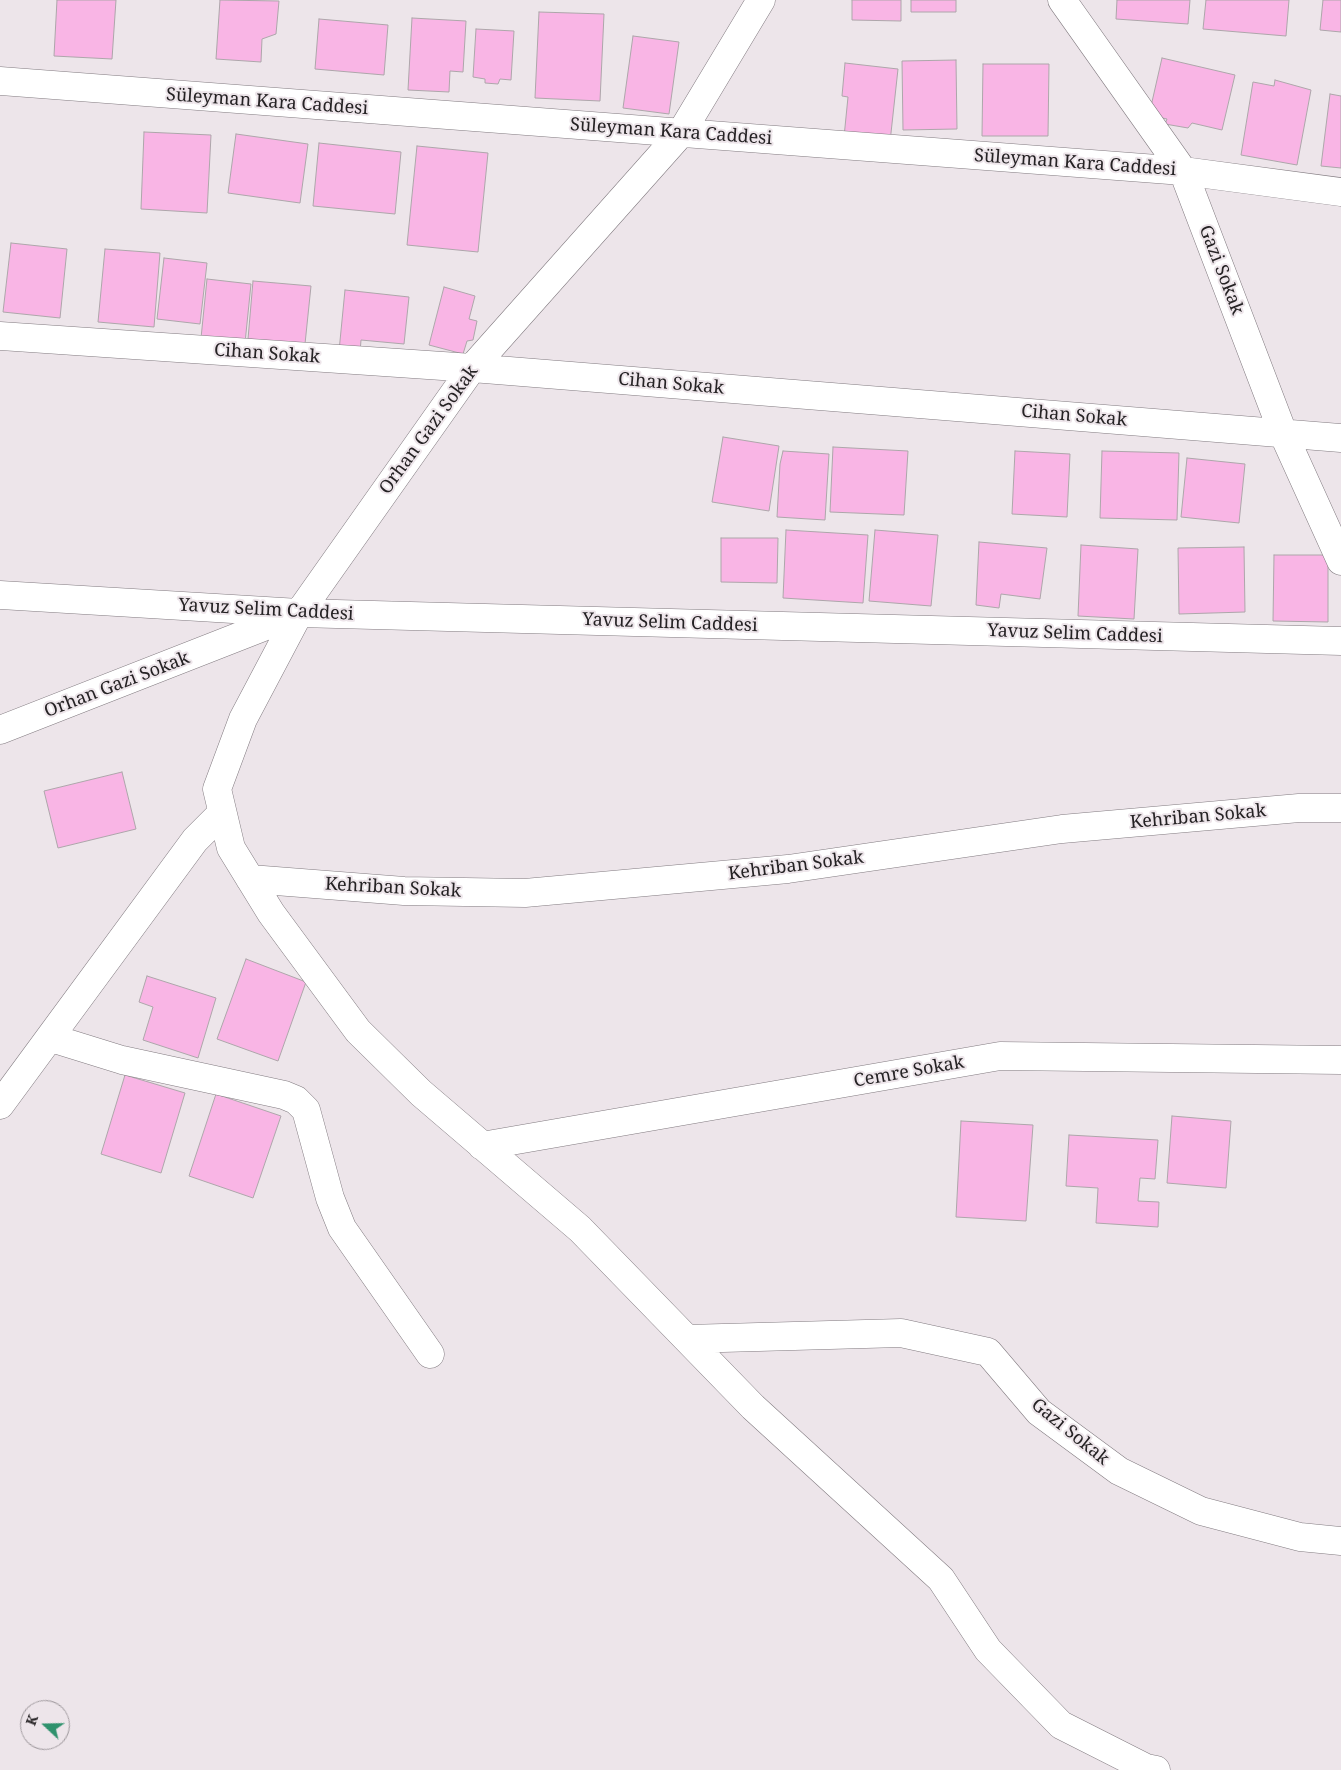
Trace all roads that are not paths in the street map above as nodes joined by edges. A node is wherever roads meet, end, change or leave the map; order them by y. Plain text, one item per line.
1 (761, 0) edge
2 (1062, 0) edge
3 (0, 81) edge
4 (681, 133) junction
5 (1183, 171) junction
6 (1341, 192) edge
7 (0, 336) edge
8 (472, 368) junction
9 (1283, 433) junction
10 (1341, 438) edge
11 (1341, 561) edge
12 (0, 595) edge
13 (299, 613) junction
14 (1341, 641) edge
15 (0, 730) edge
16 (1341, 808) edge
17 (222, 813) junction
18 (250, 879) junction
19 (51, 1038) junction
20 (1341, 1060) edge
21 (0, 1104) edge
22 (482, 1146) junction
23 (687, 1339) junction
24 (430, 1354) dead end
25 (1341, 1541) edge
26 (1156, 1770) edge

1 - 4 street, Orhan Gazi Sokak
2 - 5 street, Gazi Sokak
3 - 4 street, Süleyman Kara Caddesi
4 - 5 street, Süleyman Kara Caddesi
4 - 8 street, Orhan Gazi Sokak
5 - 6 street, Süleyman Kara Caddesi
5 - 9 street, Gazi Sokak
7 - 8 street, Cihan Sokak
8 - 9 street, Cihan Sokak
8 - 13 street, Orhan Gazi Sokak
9 - 10 street, Cihan Sokak
9 - 11 street, Gazi Sokak
12 - 13 street, Yavuz Selim Caddesi
13 - 14 street, Yavuz Selim Caddesi
13 - 15 street, Orhan Gazi Sokak
13 - 17 street
16 - 18 street, Kehriban Sokak
17 - 18 street
17 - 19 street
18 - 22 street
19 - 21 street
19 - 24 street
20 - 22 street, Cemre Sokak
22 - 23 street
23 - 25 street, Gazi Sokak
23 - 26 street

